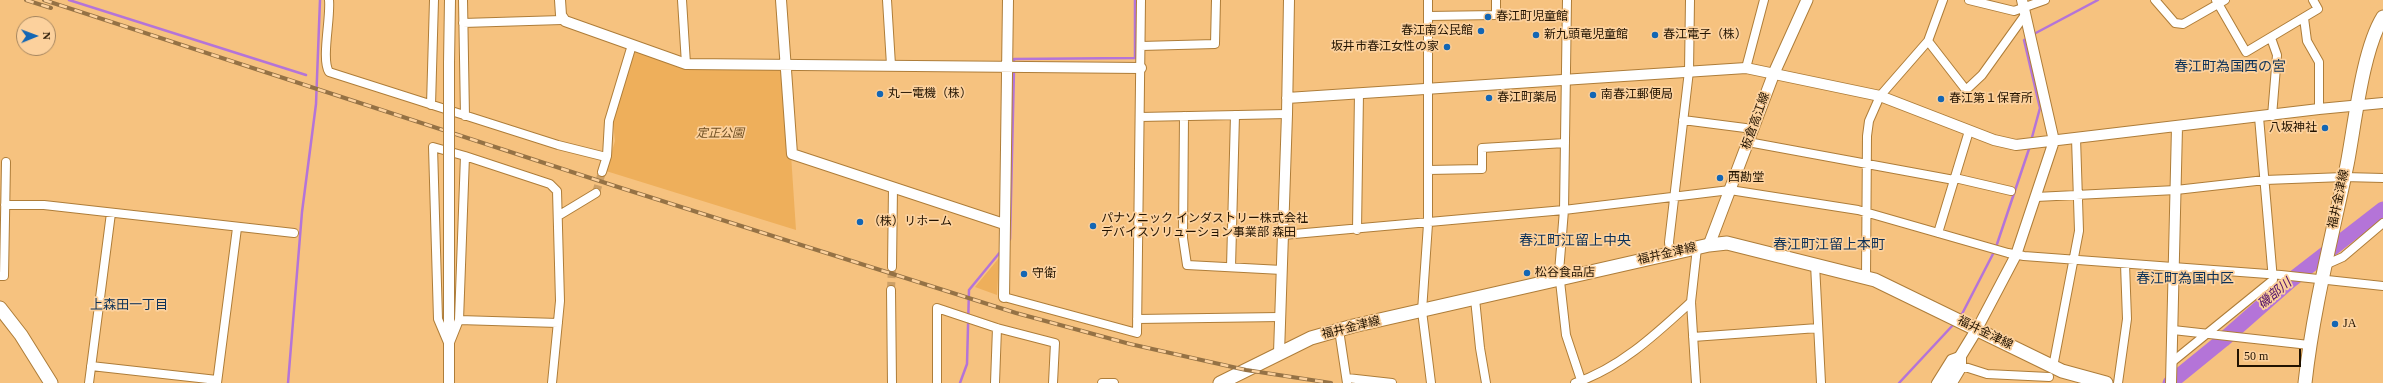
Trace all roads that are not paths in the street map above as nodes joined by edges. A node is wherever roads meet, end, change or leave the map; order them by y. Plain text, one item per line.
1 (329, 0) edge
2 (434, 0) edge
3 (450, 0) edge
4 (463, 0) edge
5 (560, 0) edge
6 (682, 0) edge
7 (781, 0) edge
8 (887, 0) edge
9 (1008, 0) edge
10 (1141, 0) edge
11 (1216, 0) edge
12 (1288, 0) edge
13 (1428, 0) edge
14 (1496, 0) edge
15 (1567, 0) edge
16 (1690, 0) edge
17 (1764, 0) edge
18 (1807, 0) edge
19 (1943, 0) edge
20 (1969, 0) edge
21 (2045, 0) edge
22 (2155, 0) edge
23 (2313, 0) edge
24 (2220, 1) edge
25 (2024, 8) edge
26 (1428, 16) junction
27 (2383, 17) edge
28 (2304, 18) junction
29 (562, 20) junction
30 (463, 23) junction
31 (2271, 38) junction
32 (1928, 41) junction
33 (632, 45) junction
34 (1141, 46) junction
35 (686, 64) junction
36 (785, 64) junction
37 (891, 65) junction
38 (1007, 66) junction
39 (1141, 68) junction
40 (1746, 68) junction
41 (1689, 71) junction
42 (1774, 73) junction
43 (1566, 79) junction
44 (1428, 88) junction
45 (1359, 93) junction
46 (1880, 96) junction
47 (1288, 98) junction
48 (2383, 103) edge
49 (431, 104) junction
50 (2358, 104) junction
51 (2319, 109) junction
52 (1287, 114) junction
53 (1235, 115) junction
54 (465, 116) junction
55 (1184, 116) junction
56 (2272, 116) junction
57 (1140, 117) junction
58 (2259, 117) junction
59 (1683, 120) junction
60 (2177, 127) junction
61 (1753, 129) junction
62 (1969, 131) junction
63 (2076, 138) junction
64 (2054, 141) junction
65 (1748, 142) junction
66 (1565, 143) junction
67 (465, 156) junction
68 (606, 157) junction
69 (6, 162) dead end
70 (1867, 165) junction
71 (1428, 170) junction
72 (602, 172) tunnel mouth
73 (2344, 177) junction
74 (2383, 178) edge
75 (1955, 179) junction
76 (2265, 180) junction
77 (893, 188) junction
78 (1730, 190) junction
79 (2176, 190) junction
80 (2011, 191) dead end
81 (596, 193) tunnel mouth
82 (1674, 196) junction
83 (2079, 196) junction
84 (2036, 197) junction
85 (5, 205) junction
86 (1564, 210) junction
87 (1867, 212) junction
88 (111, 213) junction
89 (558, 216) junction
90 (2383, 223) edge
91 (1004, 224) junction
92 (1428, 224) junction
93 (238, 228) junction
94 (1358, 230) junction
95 (294, 233) dead end
96 (1938, 233) junction
97 (1283, 235) junction
98 (1703, 246) junction
99 (1670, 254) junction
100 (2016, 255) junction
101 (2075, 260) junction
102 (1815, 264) junction
103 (2125, 264) junction
104 (892, 267) tunnel mouth
105 (1231, 267) junction
106 (2174, 268) junction
107 (1282, 270) junction
108 (2321, 273) junction
109 (2277, 275) junction
110 (0, 276) edge
111 (1866, 277) junction
112 (1560, 279) junction
113 (2383, 286) edge
114 (891, 290) tunnel mouth
115 (1004, 296) joint
116 (1475, 300) junction
117 (1691, 302) junction
118 (0, 308) edge
119 (1422, 311) junction
120 (1280, 318) junction
121 (1137, 319) junction
122 (459, 320) junction
123 (558, 323) junction
124 (997, 328) junction
125 (1818, 328) junction
126 (1339, 330) junction
127 (1977, 330) junction
128 (2172, 330) junction
129 (2207, 334) junction
130 (1693, 337) junction
131 (449, 345) junction
132 (2309, 345) junction
133 (1279, 353) junction
134 (1962, 360) junction
135 (2172, 363) junction
136 (91, 366) junction
137 (2050, 373) edge
138 (217, 381) edge
139 (1347, 381) edge
140 (1580, 382) edge
141 (51, 383) edge
142 (89, 383) edge
143 (449, 383) edge
144 (552, 383) edge
145 (892, 383) edge
146 (936, 383) edge
147 (996, 383) edge
148 (1053, 383) edge
149 (1102, 383) edge
150 (1114, 383) edge
151 (1220, 383) edge
152 (1392, 383) edge
153 (1431, 383) edge
154 (1486, 383) edge
155 (1696, 383) edge
156 (1821, 383) edge
157 (1936, 383) edge
158 (1944, 383) edge
159 (1953, 383) edge
160 (2106, 383) edge
161 (2118, 383) edge
162 (2171, 383) edge
163 (2305, 383) edge

1 - 49 street
2 - 49 street
3 - 131 street, bridge
4 - 30 street
5 - 29 street
6 - 35 street
7 - 36 street
8 - 37 street
9 - 38 street
10 - 34 street
11 - 34 street
12 - 47 street
13 - 26 street
14 - 26 street
15 - 43 street
16 - 41 street
17 - 40 street
18 - 42 main road, 板倉高江線
19 - 32 street
20 - 25 street
21 - 25 street
22 - 24 street
23 - 28 street
24 - 31 street
25 - 32 street
25 - 64 street
26 - 44 street
27 - 50 main road, 福井金津線
28 - 31 street
28 - 51 street
29 - 30 street
29 - 33 street
30 - 54 street
31 - 56 street
32 - 46 street
33 - 35 street
33 - 68 street
34 - 39 street
35 - 36 street
36 - 37 street
36 - 77 street
37 - 38 street
38 - 39 street
38 - 91 street
39 - 57 street
40 - 41 street
40 - 42 street
41 - 43 street
41 - 59 street
42 - 46 street
42 - 61 main road, 板倉高江線
43 - 44 street
43 - 66 street
44 - 45 street
44 - 71 street
45 - 47 street
45 - 94 street
46 - 62 street
46 - 70 street
47 - 52 street
48 - 50 street
49 - 54 street
50 - 51 street
50 - 73 main road, 福井金津線
51 - 56 street
52 - 53 street
52 - 97 street
53 - 55 street
53 - 105 street
54 - 68 street
55 - 57 street
55 - 105 street
56 - 58 street
57 - 121 street
58 - 60 street
58 - 76 street
59 - 61 street
59 - 82 street
60 - 63 street
60 - 79 street
61 - 65 main road, 板倉高江線
62 - 64 street
62 - 75 street
63 - 64 street
63 - 83 street
64 - 84 street
65 - 70 street
65 - 78 main road, 板倉高江線
66 - 71 street
66 - 86 street
67 - 89 street
67 - 122 street
67 - 131 street
68 - 72 street
69 - 85 street
70 - 75 street
70 - 87 street
71 - 92 street
73 - 74 street
73 - 76 street
73 - 108 main road, 福井金津線
75 - 80 street
75 - 96 street
76 - 79 street
76 - 109 street
77 - 91 street
77 - 104 street
78 - 82 street
78 - 87 street
78 - 98 main road, 板倉高江線
79 - 83 street
79 - 106 street
81 - 89 street
82 - 86 street
82 - 99 street
83 - 84 street
83 - 101 street
84 - 100 street
85 - 88 street
85 - 110 street
86 - 92 street
86 - 112 street
87 - 96 street
87 - 111 street
88 - 93 street
88 - 136 street
89 - 123 street
90 - 108 street
91 - 115 street
92 - 94 street
92 - 119 street
93 - 95 street
93 - 138 street
94 - 97 street
96 - 100 street
97 - 107 street
98 - 99 main road, 福井金津線
98 - 102 main road, 福井金津線
98 - 117 street
99 - 112 main road, 福井金津線
100 - 101 street
100 - 127 street
101 - 103 street
101 - 137 street
102 - 111 main road, 福井金津線
102 - 125 street
103 - 106 street
103 - 161 street
105 - 107 street
106 - 109 street
106 - 128 street
107 - 120 street
108 - 109 street
108 - 113 street
108 - 132 main road, 福井金津線
109 - 129 street
111 - 127 main road, 福井金津線
112 - 116 main road, 福井金津線
112 - 140 street
114 - 145 street
115 - 121 street
116 - 119 main road, 福井金津線
116 - 154 street
117 - 130 street
117 - 140 street
118 - 141 main road
119 - 126 main road, 福井金津線
119 - 153 street
120 - 121 street
120 - 133 street
122 - 123 street
122 - 131 street
123 - 144 street
124 - 146 street
124 - 147 street
124 - 148 street
125 - 130 street
125 - 156 street
126 - 133 main road, 福井金津線
126 - 139 street
127 - 134 main road
127 - 137 main road, 福井金津線
128 - 129 street
128 - 135 street
129 - 132 street
129 - 135 street
130 - 155 street
131 - 143 street
132 - 163 main road, 福井金津線
133 - 151 main road, 福井金津線
134 - 137 street
134 - 157 street
134 - 158 main road
134 - 159 street
135 - 162 street
136 - 138 street
136 - 142 street
137 - 160 main road, 福井金津線
139 - 152 street
149 - 150 street

